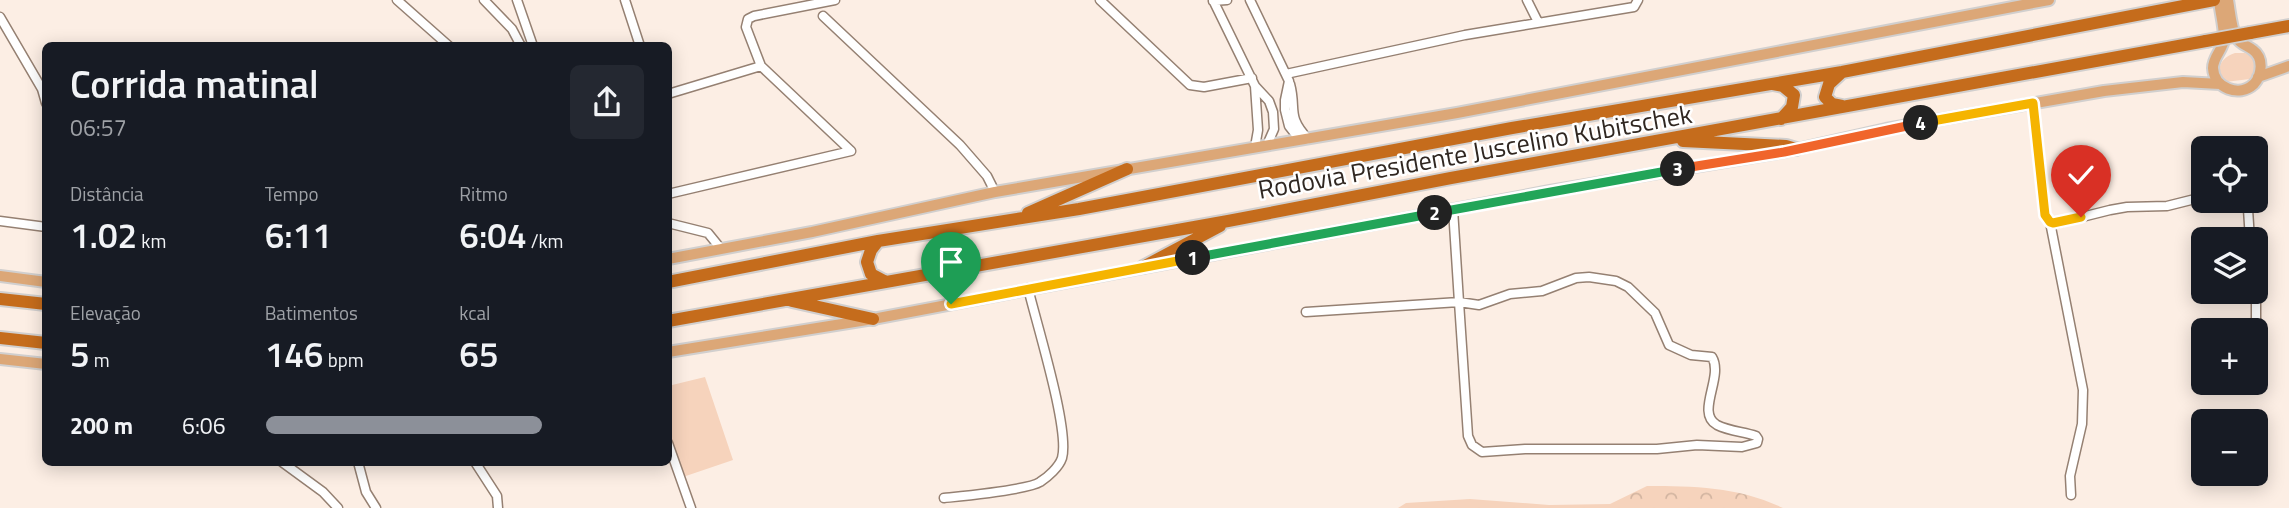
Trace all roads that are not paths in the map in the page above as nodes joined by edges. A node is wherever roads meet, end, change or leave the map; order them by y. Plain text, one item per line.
1 (397, 0) edge
2 (484, 0) edge
3 (517, 0) edge
4 (625, 0) edge
5 (835, 0) edge
6 (1100, 0) edge
7 (1213, 0) edge
8 (1227, 0) edge
9 (1250, 0) edge
10 (1527, 0) edge
11 (1638, 0) edge
12 (2049, 0) edge
13 (2217, 0) edge
14 (2228, 0) edge
15 (823, 16) dead end
16 (0, 17) edge
17 (1538, 22) junction
18 (2289, 26) edge
19 (444, 42) edge
20 (519, 42) edge
21 (532, 42) edge
22 (639, 42) edge
23 (761, 65) junction
24 (2289, 66) edge
25 (1842, 72) junction
26 (2259, 77) junction
27 (1287, 78) junction
28 (1253, 82) junction
29 (1770, 83) junction
30 (2220, 84) junction
31 (42, 89) edge
32 (672, 93) edge
33 (1284, 100) junction
34 (1269, 101) junction
35 (2033, 103) junction
36 (1846, 107) junction
37 (1285, 110) junction
38 (1273, 112) junction
39 (1782, 119) junction
40 (1304, 139) junction
41 (1666, 140) junction
42 (1267, 145) junction
43 (1255, 147) junction
44 (1796, 149) junction
45 (1127, 169) junction
46 (995, 192) junction
47 (672, 193) edge
48 (2191, 200) edge
49 (1453, 209) junction
50 (0, 220) edge
51 (1011, 220) junction
52 (1228, 221) junction
53 (2050, 222) junction
54 (672, 224) edge
55 (42, 226) edge
56 (878, 241) junction
57 (721, 249) junction
58 (672, 258) edge
59 (1143, 267) junction
60 (0, 276) edge
61 (42, 281) edge
62 (672, 281) edge
63 (886, 282) junction
64 (1028, 288) junction
65 (0, 299) edge
66 (785, 299) junction
67 (1459, 302) junction
68 (42, 304) edge
69 (1306, 312) dead end
70 (873, 319) junction
71 (672, 320) edge
72 (0, 338) edge
73 (42, 343) edge
74 (672, 351) edge
75 (0, 359) edge
76 (42, 364) edge
77 (672, 455) edge
78 (287, 466) edge
79 (359, 466) edge
80 (478, 466) edge
81 (671, 466) edge
82 (2071, 495) dead end
83 (944, 498) dead end
84 (338, 508) edge
85 (376, 508) edge
86 (498, 508) edge
87 (689, 508) edge

1 - 19 street
2 - 20 street
3 - 21 street
4 - 22 street
5 - 23 street
6 - 28 street
7 - 8 street
7 - 28 street
9 - 27 street
10 - 17 street
11 - 17 street
12 - 40 main road
13 - 25 highway, Rodovia Presidente Juscelino Kubitschek
13 - 30 main road
14 - 26 main road
15 - 46 street
16 - 31 street
17 - 27 street
18 - 36 highway, Rodovia Presidente Juscelino Kubitschek, bridge
23 - 32 street
23 - 47 street
24 - 26 main road
25 - 29 highway, Rodovia Presidente Juscelino Kubitschek
25 - 36 highway
26 - 30 main road
27 - 33 street
27 - 40 street
28 - 34 street
28 - 43 street
29 - 39 highway
29 - 51 highway, Rodovia Presidente Juscelino Kubitschek
30 - 35 main road
33 - 34 street
33 - 37 street
34 - 38 street
35 - 44 main road
35 - 53 street
36 - 39 highway, Rodovia Presidente Juscelino Kubitschek
37 - 38 street
37 - 40 street
38 - 42 street
39 - 41 highway, Rodovia Presidente Juscelino Kubitschek
40 - 42 main road
41 - 44 highway
41 - 52 highway, Rodovia Presidente Juscelino Kubitschek
42 - 43 main road
43 - 45 main road
44 - 49 main road
45 - 46 main road
45 - 51 highway
46 - 57 main road
48 - 53 street
49 - 59 main road
49 - 67 street
50 - 55 street
51 - 56 highway, Rodovia Presidente Juscelino Kubitschek
52 - 59 highway
52 - 63 highway, Rodovia Presidente Juscelino Kubitschek
53 - 82 street
54 - 57 street
56 - 62 highway, Rodovia Presidente Juscelino Kubitschek
56 - 63 highway
57 - 58 main road
59 - 64 main road
60 - 61 main road
63 - 66 highway, Rodovia Presidente Juscelino Kubitschek
64 - 70 main road
64 - 83 street
65 - 68 highway
66 - 70 highway
66 - 71 highway, Rodovia Presidente Juscelino Kubitschek
67 - 67 street
67 - 69 street
70 - 74 main road
72 - 73 highway
75 - 76 main road
77 - 87 street
78 - 84 street
79 - 85 street
80 - 86 street
81 - 87 street

